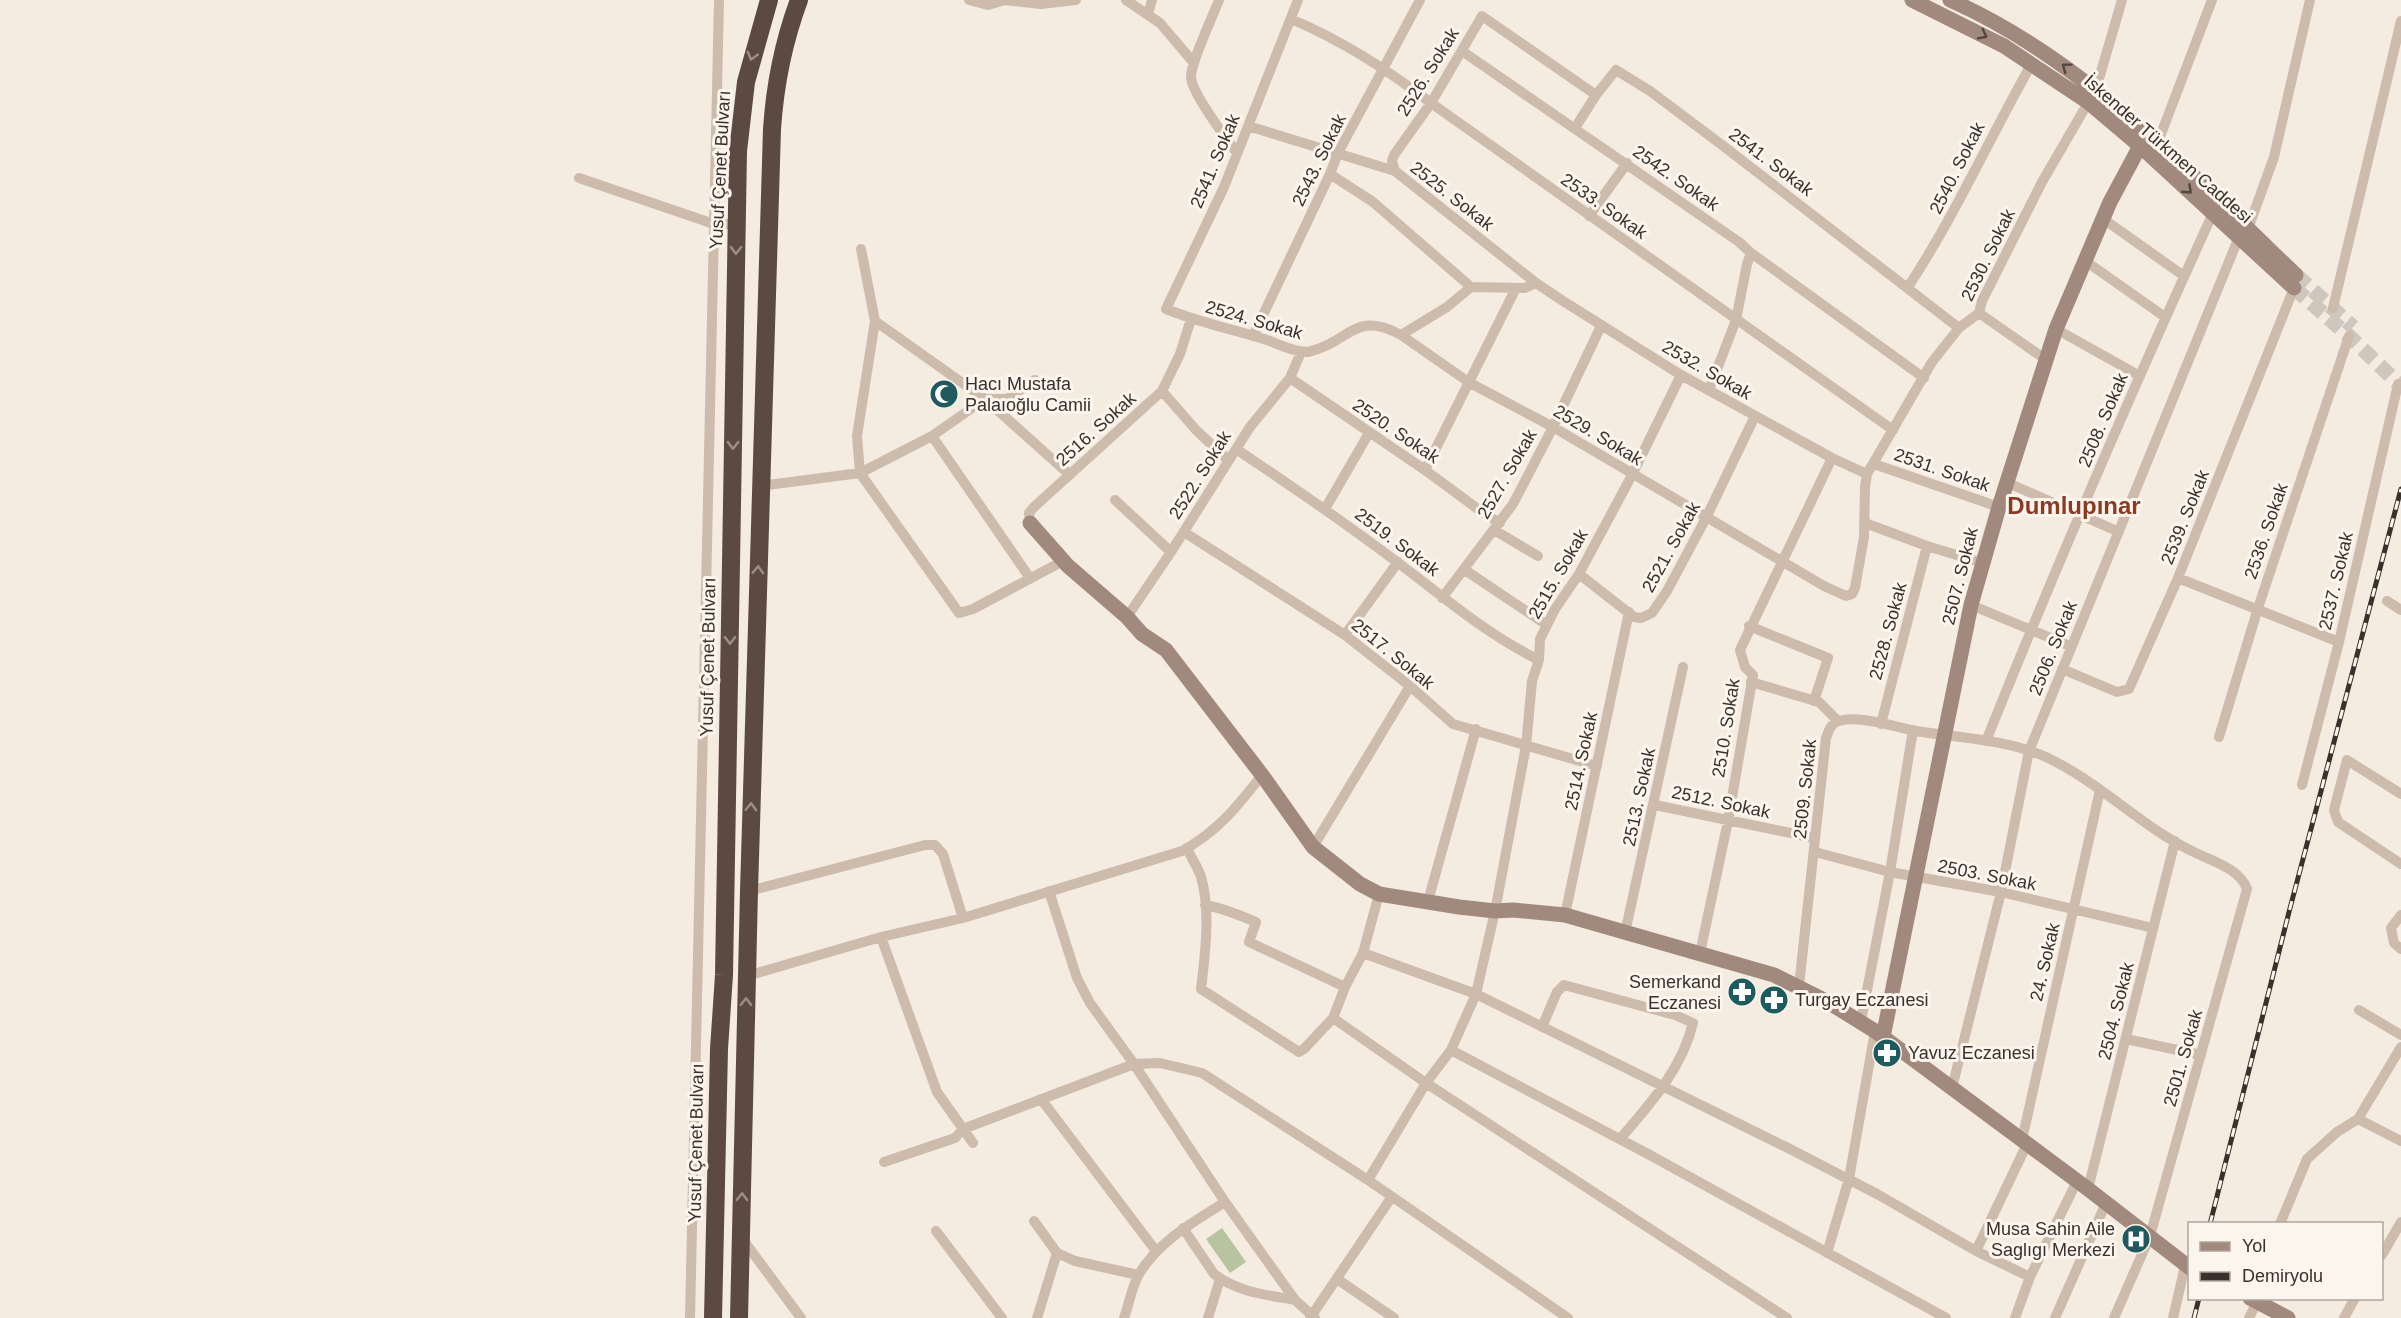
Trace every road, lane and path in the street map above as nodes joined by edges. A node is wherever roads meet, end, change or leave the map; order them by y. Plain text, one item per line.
1 (719, 0) edge
2 (769, 0) edge
3 (799, 0) edge
4 (969, 0) edge
5 (1005, 0) edge
6 (1076, 0) edge
7 (1126, 0) edge
8 (1152, 0) edge
9 (1219, 0) edge
10 (1298, 0) edge
11 (1420, 0) edge
12 (1912, 0) edge
13 (2121, 0) edge
14 (2212, 0) edge
15 (2310, 0) edge
16 (1957, 1) edge
17 (1148, 14) junction
18 (1291, 20) junction
19 (1956, 21) junction
20 (2401, 21) edge
21 (1462, 51) junction
22 (1194, 63) junction
23 (2032, 63) junction
24 (1384, 68) junction
25 (1596, 95) junction
26 (2092, 95) junction
27 (1431, 103) junction
28 (1248, 126) junction
29 (1575, 128) junction
30 (2158, 142) junction
31 (2140, 146) junction
32 (1237, 153) junction
33 (1338, 153) junction
34 (1627, 163) junction
35 (1395, 171) junction
36 (1330, 174) junction
37 (579, 178) dead end
38 (2213, 213) junction
39 (1589, 216) junction
40 (2102, 218) junction
41 (714, 224) junction
42 (737, 224) junction
43 (2243, 233) junction
44 (861, 249) dead end
45 (1751, 253) junction
46 (2084, 260) junction
47 (2184, 276) junction
48 (2295, 282) joint
49 (1536, 283) junction
50 (1471, 287) junction
51 (1908, 287) junction
52 (1516, 288) junction
53 (2333, 308) dead end
54 (1979, 314) junction
55 (2165, 317) junction
56 (1191, 319) junction
57 (1736, 320) junction
58 (875, 321) junction
59 (1601, 326) junction
60 (1959, 328) junction
61 (2056, 329) junction
62 (1401, 335) junction
63 (1253, 336) junction
64 (2349, 336) dead end
65 (1301, 352) junction
66 (2045, 359) junction
67 (1681, 375) junction
68 (2140, 376) junction
69 (1290, 378) junction
70 (1924, 378) junction
71 (1035, 380) dead end
72 (1470, 383) junction
73 (2398, 384) dead end
74 (1709, 390) junction
75 (1162, 392) junction
76 (984, 399) junction
77 (1755, 416) junction
78 (1553, 427) junction
79 (1893, 430) junction
80 (1369, 433) junction
81 (932, 436) junction
82 (1236, 448) junction
83 (1832, 458) junction
84 (1228, 460) junction
85 (1874, 464) junction
86 (1425, 470) junction
87 (860, 473) junction
88 (1867, 474) junction
89 (1070, 475) junction
90 (1632, 475) junction
91 (2006, 482) junction
92 (760, 486) junction
93 (1115, 501) dead end
94 (1999, 507) junction
95 (1325, 508) junction
96 (2081, 513) junction
97 (1706, 518) junction
98 (1030, 523) joint
99 (1865, 523) junction
100 (1497, 526) junction
101 (1184, 532) junction
102 (2119, 532) junction
103 (1927, 546) junction
104 (1171, 552) junction
105 (1538, 556) dead end
106 (1781, 560) junction
107 (1063, 561) junction
108 (1398, 562) junction
109 (1983, 563) junction
110 (1465, 570) junction
111 (1580, 574) junction
112 (1030, 578) junction
113 (2178, 578) junction
114 (1442, 598) junction
115 (2387, 601) dead end
116 (1971, 605) junction
117 (2258, 608) junction
118 (2401, 610) edge
119 (1629, 612) junction
120 (1127, 617) junction
121 (1547, 625) junction
122 (1749, 626) junction
123 (2031, 630) junction
124 (1345, 635) junction
125 (2339, 642) junction
126 (2070, 646) junction
127 (1539, 660) junction
128 (1683, 667) dead end
129 (2062, 669) junction
130 (1751, 682) junction
131 (1410, 686) junction
132 (1814, 701) junction
133 (1838, 721) junction
134 (1881, 724) junction
135 (1476, 729) junction
136 (1913, 730) junction
137 (1944, 735) junction
138 (2219, 737) dead end
139 (1986, 741) junction
140 (1526, 746) junction
141 (2029, 751) junction
142 (1597, 766) junction
143 (1262, 775) junction
144 (2302, 785) dead end
145 (2100, 790) junction
146 (2401, 794) edge
147 (1655, 805) junction
148 (1728, 821) junction
149 (1815, 838) junction
150 (2175, 841) junction
151 (1313, 847) junction
152 (1187, 848) junction
153 (1815, 852) junction
154 (2401, 864) edge
155 (1890, 872) junction
156 (1914, 878) junction
157 (749, 891) junction
158 (1049, 891) junction
159 (2001, 892) junction
160 (1379, 894) junction
161 (1428, 901) junction
162 (1205, 905) junction
163 (2074, 910) junction
164 (1496, 911) junction
165 (1565, 915) junction
166 (2401, 915) edge
167 (963, 918) junction
168 (2153, 928) junction
169 (1625, 933) junction
170 (881, 937) junction
171 (2401, 949) edge
172 (1700, 952) junction
173 (1363, 953) junction
174 (747, 976) junction
175 (1345, 987) junction
176 (1799, 987) junction
177 (1476, 994) junction
178 (2359, 1010) dead end
179 (1333, 1018) junction
180 (1861, 1021) junction
181 (1542, 1027) junction
182 (1879, 1034) junction
183 (2401, 1035) edge
184 (2126, 1039) junction
185 (2401, 1047) edge
186 (1451, 1050) junction
187 (2201, 1054) junction
188 (1134, 1064) junction
189 (1426, 1083) junction
190 (1664, 1088) junction
191 (1952, 1088) junction
192 (1041, 1099) junction
193 (2358, 1119) junction
194 (963, 1129) junction
195 (1620, 1139) junction
196 (2401, 1141) edge
197 (2025, 1142) junction
198 (973, 1143) dead end
199 (884, 1162) dead end
200 (1849, 1179) junction
201 (1368, 1180) junction
202 (2083, 1185) junction
203 (1391, 1198) junction
204 (1225, 1202) junction
205 (2106, 1203) junction
206 (1034, 1221) dead end
207 (2281, 1222) edge
208 (2401, 1222) edge
209 (1183, 1228) junction
210 (936, 1232) dead end
211 (2150, 1236) junction
212 (741, 1237) junction
213 (1156, 1251) junction
214 (1976, 1251) junction
215 (1057, 1253) junction
216 (1827, 1253) junction
217 (2383, 1253) edge
218 (2187, 1267) edge
219 (1138, 1275) junction
220 (2030, 1277) junction
221 (1220, 1279) junction
222 (1337, 1279) junction
223 (1295, 1300) junction
224 (2253, 1300) edge
225 (2354, 1300) edge
226 (1312, 1316) edge
227 (690, 1318) edge
228 (713, 1318) edge
229 (740, 1318) edge
230 (801, 1318) edge
231 (1002, 1318) edge
232 (1037, 1318) edge
233 (1124, 1318) edge
234 (1208, 1318) edge
235 (1394, 1318) edge
236 (1568, 1318) edge
237 (1787, 1318) edge
238 (1946, 1318) edge
239 (2015, 1318) edge
240 (2055, 1318) edge
241 (2114, 1318) edge
242 (2173, 1318) edge
243 (2249, 1318) edge
244 (2288, 1318) edge
245 (2344, 1318) edge

1 - 41 street
2 -> 42 highway, Yusuf Çenet Bulvarı
3 - 92 highway
4 - 5 street
5 - 6 street
7 - 17 street
8 - 17 street
9 - 22 street
10 - 18 street, 2541. Sokak
11 - 24 street, 2543. Sokak
12 - 19 street, İskender Türkmen Caddesi
13 - 26 street, 2530. Sokak
14 - 30 street
15 - 43 street, 2506. Sokak
16 - 19 street
26 -> 16 street, İskender Türkmen Caddesi
17 - 22 street
18 - 24 street, 2533. Sokak
18 - 28 street, 2541. Sokak
19 -> 23 street, İskender Türkmen Caddesi
20 - 53 street
21 - 25 street, 2526. Sokak
21 - 27 street, 2526. Sokak
21 - 29 street, 2542. Sokak
22 - 32 street
23 - 26 street, İskender Türkmen Caddesi
23 - 51 street, 2540. Sokak
24 - 27 street, 2533. Sokak
24 - 33 street, 2543. Sokak
25 - 29 street, 2541. Sokak
25 - 51 street, 2541. Sokak
26 - 30 street, İskender Türkmen Caddesi
26 - 31 street, İskender Türkmen Caddesi
26 - 54 street, 2530. Sokak
27 - 35 street, 2526. Sokak
27 - 39 street, 2533. Sokak
28 - 32 street, 2541. Sokak
28 - 33 street, 2525. Sokak
29 - 34 street, 2542. Sokak
30 - 31 street
30 - 43 street, İskender Türkmen Caddesi
31 -> 38 street, İskender Türkmen Caddesi
31 - 40 street, 2507. Sokak
32 - 56 street, 2541. Sokak
33 - 35 street, 2525. Sokak
33 - 36 street, 2543. Sokak
34 - 39 street
34 - 45 street, 2542. Sokak
35 - 49 street, 2525. Sokak
36 - 50 street
36 - 63 street, 2543. Sokak
37 - 41 street
38 - 43 street, İskender Türkmen Caddesi
38 - 47 street, 2508. Sokak
39 - 57 street, 2533. Sokak
40 - 46 street, 2507. Sokak
40 - 47 street
41 - 42 street
41 - 227 street
42 -> 228 highway, Yusuf Çenet Bulvarı
43 - 48 street, İskender Türkmen Caddesi
43 - 102 street, 2506. Sokak
44 - 58 street
45 - 57 street
45 - 70 street, 2542. Sokak
46 - 55 street
46 - 61 street, 2507. Sokak
47 - 55 street, 2508. Sokak
48 - 113 street, 2539. Sokak
49 - 52 street
49 - 59 street, 2532. Sokak
50 - 52 street
50 - 62 street
51 - 60 street, 2541. Sokak
52 - 72 street
54 - 60 street, 2530. Sokak
54 - 66 street
55 - 68 street, 2508. Sokak
56 - 63 street, 2524. Sokak
56 - 75 street, 2516. Sokak
57 - 74 street
57 - 79 street, 2533. Sokak
58 - 76 street
58 - 87 street
59 - 67 street, 2532. Sokak
59 - 78 street, 2527. Sokak
60 - 70 street, 2530. Sokak
61 - 66 street, 2507. Sokak
61 - 68 street
62 - 65 street, 2524. Sokak
62 - 72 street, 2529. Sokak
63 - 65 street, 2524. Sokak
64 - 117 street, 2536. Sokak
65 - 69 street, 2522. Sokak
66 - 91 street, 2507. Sokak
67 - 74 street, 2532. Sokak
67 - 90 street, 2515. Sokak
68 - 96 street, 2508. Sokak
69 - 80 street, 2520. Sokak
69 - 82 street, 2522. Sokak
70 - 79 street, 2530. Sokak
71 - 76 street
72 - 78 street, 2529. Sokak
72 - 86 street
73 - 125 street, 2537. Sokak
74 - 77 street, 2532. Sokak
75 - 84 street
75 - 89 street, 2516. Sokak
76 - 81 street
76 - 89 street
77 - 83 street, 2532. Sokak
77 - 97 street, 2521. Sokak
78 - 90 street, 2529. Sokak
78 - 100 street, 2527. Sokak
79 - 85 street, 2530. Sokak
80 - 86 street, 2520. Sokak
80 - 95 street
81 - 87 street
81 - 112 street
82 - 84 street, 2522. Sokak
82 - 95 street, 2519. Sokak
83 - 88 street, 2532. Sokak
83 - 106 street, 2510. Sokak
84 - 101 street, 2522. Sokak
85 - 88 street, 2530. Sokak
85 - 94 street, 2531. Sokak
86 - 100 street, 2520. Sokak
87 - 92 street
87 - 112 street
88 - 99 street
89 - 98 street, 2516. Sokak
90 - 97 street, 2529. Sokak
90 - 111 street, 2515. Sokak
91 - 94 street, 2507. Sokak
91 - 96 street
157 -> 92 highway
93 - 104 street
94 - 109 street, 2507. Sokak
95 - 108 street, 2519. Sokak
96 - 102 street
96 - 123 street, 2508. Sokak
97 - 106 street, 2529. Sokak
97 - 119 street, 2521. Sokak
98 - 107 street
99 - 103 street
99 - 106 street, 2529. Sokak
100 - 105 street, 2520. Sokak
100 - 110 street, 2527. Sokak
101 - 104 street, 2522. Sokak
101 - 124 street, 2517. Sokak
102 - 126 street, 2506. Sokak
103 - 109 street
103 - 134 street, 2528. Sokak
104 - 120 street, 2522. Sokak
106 - 122 street, 2510. Sokak
107 - 112 street
107 - 120 street
108 - 114 street, 2519. Sokak
108 - 124 street
109 - 116 street, 2507. Sokak
110 - 114 street, 2527. Sokak
110 - 121 street
111 - 119 street, 2521. Sokak
111 - 121 street, 2515. Sokak
113 - 117 street
113 - 129 street, 2539. Sokak
114 - 127 street, 2519. Sokak
115 - 118 street
116 - 123 street
116 - 137 street, 2507. Sokak
117 - 125 street
117 - 138 street, 2536. Sokak
119 - 142 street, 2514. Sokak
120 - 143 street
121 - 127 street, 2515. Sokak
122 - 130 street, 2510. Sokak
122 - 132 street
123 - 126 street
123 - 139 street, 2508. Sokak
124 - 131 street, 2517. Sokak
125 - 144 street, 2537. Sokak
126 - 129 street, 2506. Sokak
127 - 140 street, 2515. Sokak
128 - 147 street, 2513. Sokak
129 - 141 street, 2506. Sokak
130 - 132 street
130 - 148 street, 2510. Sokak
131 - 135 street, 2517. Sokak
131 - 151 street
132 - 133 street
133 - 134 street, 2509. Sokak
133 - 149 street, 2509. Sokak
134 - 136 street, 2509. Sokak
135 - 140 street, 2517. Sokak
135 - 161 street
136 - 137 street, 2509. Sokak
136 - 155 street
137 - 139 street, 2509. Sokak
137 - 156 street, 2507. Sokak
139 - 141 street, 2509. Sokak
140 - 142 street, 2517. Sokak
140 - 164 street, 2515. Sokak
141 - 145 street
141 - 159 street, 2506. Sokak
142 - 165 street, 2514. Sokak
143 - 151 street
143 - 152 street
145 - 150 street
145 - 163 street, 24. Sokak
146 - 154 street
147 - 148 street, 2512. Sokak
147 - 169 street, 2513. Sokak
148 - 149 street, 2512. Sokak
148 - 172 street, 2510. Sokak
149 - 153 street, 2509. Sokak
150 - 168 street, 2504. Sokak
150 - 187 street, 2501. Sokak
151 - 160 street
152 - 158 street
152 - 162 street
153 - 155 street, 2503. Sokak
153 - 176 street, 2509. Sokak
155 - 156 street, 2503. Sokak
155 - 180 street
156 - 159 street, 2503. Sokak
156 - 182 street, 2507. Sokak
157 - 167 street
157 - 174 highway
158 - 167 street
158 - 188 street
159 - 163 street, 2503. Sokak
159 - 191 street, 2506. Sokak
160 - 161 street
160 - 173 street
161 - 164 street
162 - 175 street
162 - 179 street
163 - 168 street, 2503. Sokak
163 - 197 street, 24. Sokak
164 - 165 street
164 - 177 street, 2515. Sokak
165 - 169 street
166 - 171 street
167 - 170 street
168 - 184 street, 2504. Sokak
169 - 172 street
170 - 174 street
170 - 194 street
172 - 176 street
173 - 175 street
173 - 177 street
212 -> 174 highway
175 - 179 street
176 - 180 street
177 - 181 street
177 - 186 street, 2515. Sokak
178 - 183 street
179 - 189 street
180 - 182 street
181 - 190 street
181 - 190 street
182 - 191 street
182 - 200 street
184 - 187 street
184 - 202 street, 2504. Sokak
185 - 193 street
186 - 189 street, 2515. Sokak
186 - 195 street
187 - 211 street, 2501. Sokak
188 - 192 street
188 - 201 street
188 - 204 street
189 - 201 street, 2515. Sokak
189 - 237 street
190 - 195 street
190 - 200 street
191 - 197 street
192 - 194 street
192 - 213 street
193 - 196 street
193 - 207 street
194 - 198 street
194 - 199 street
195 - 216 street
197 - 202 street
197 - 214 street, 24. Sokak
200 - 214 street
200 - 216 street
201 - 203 street
202 - 205 street
202 - 220 street, 2504. Sokak
203 - 222 street
203 - 236 street
204 - 209 street
204 - 223 street
205 - 211 street
205 - 240 street
206 - 215 street
208 - 217 street
209 - 213 street
209 - 221 street
210 - 231 street
211 - 218 street
211 - 241 street, 2501. Sokak
212 - 229 highway
212 - 230 street
213 - 219 street
214 - 220 street
215 - 219 street
215 - 232 street
216 - 238 street
218 - 242 street
219 - 233 street
220 - 239 street, 2504. Sokak
221 - 223 street
221 - 234 street
222 - 226 street
222 - 235 street
223 - 226 street
224 - 243 street
224 - 244 street
225 - 245 street

